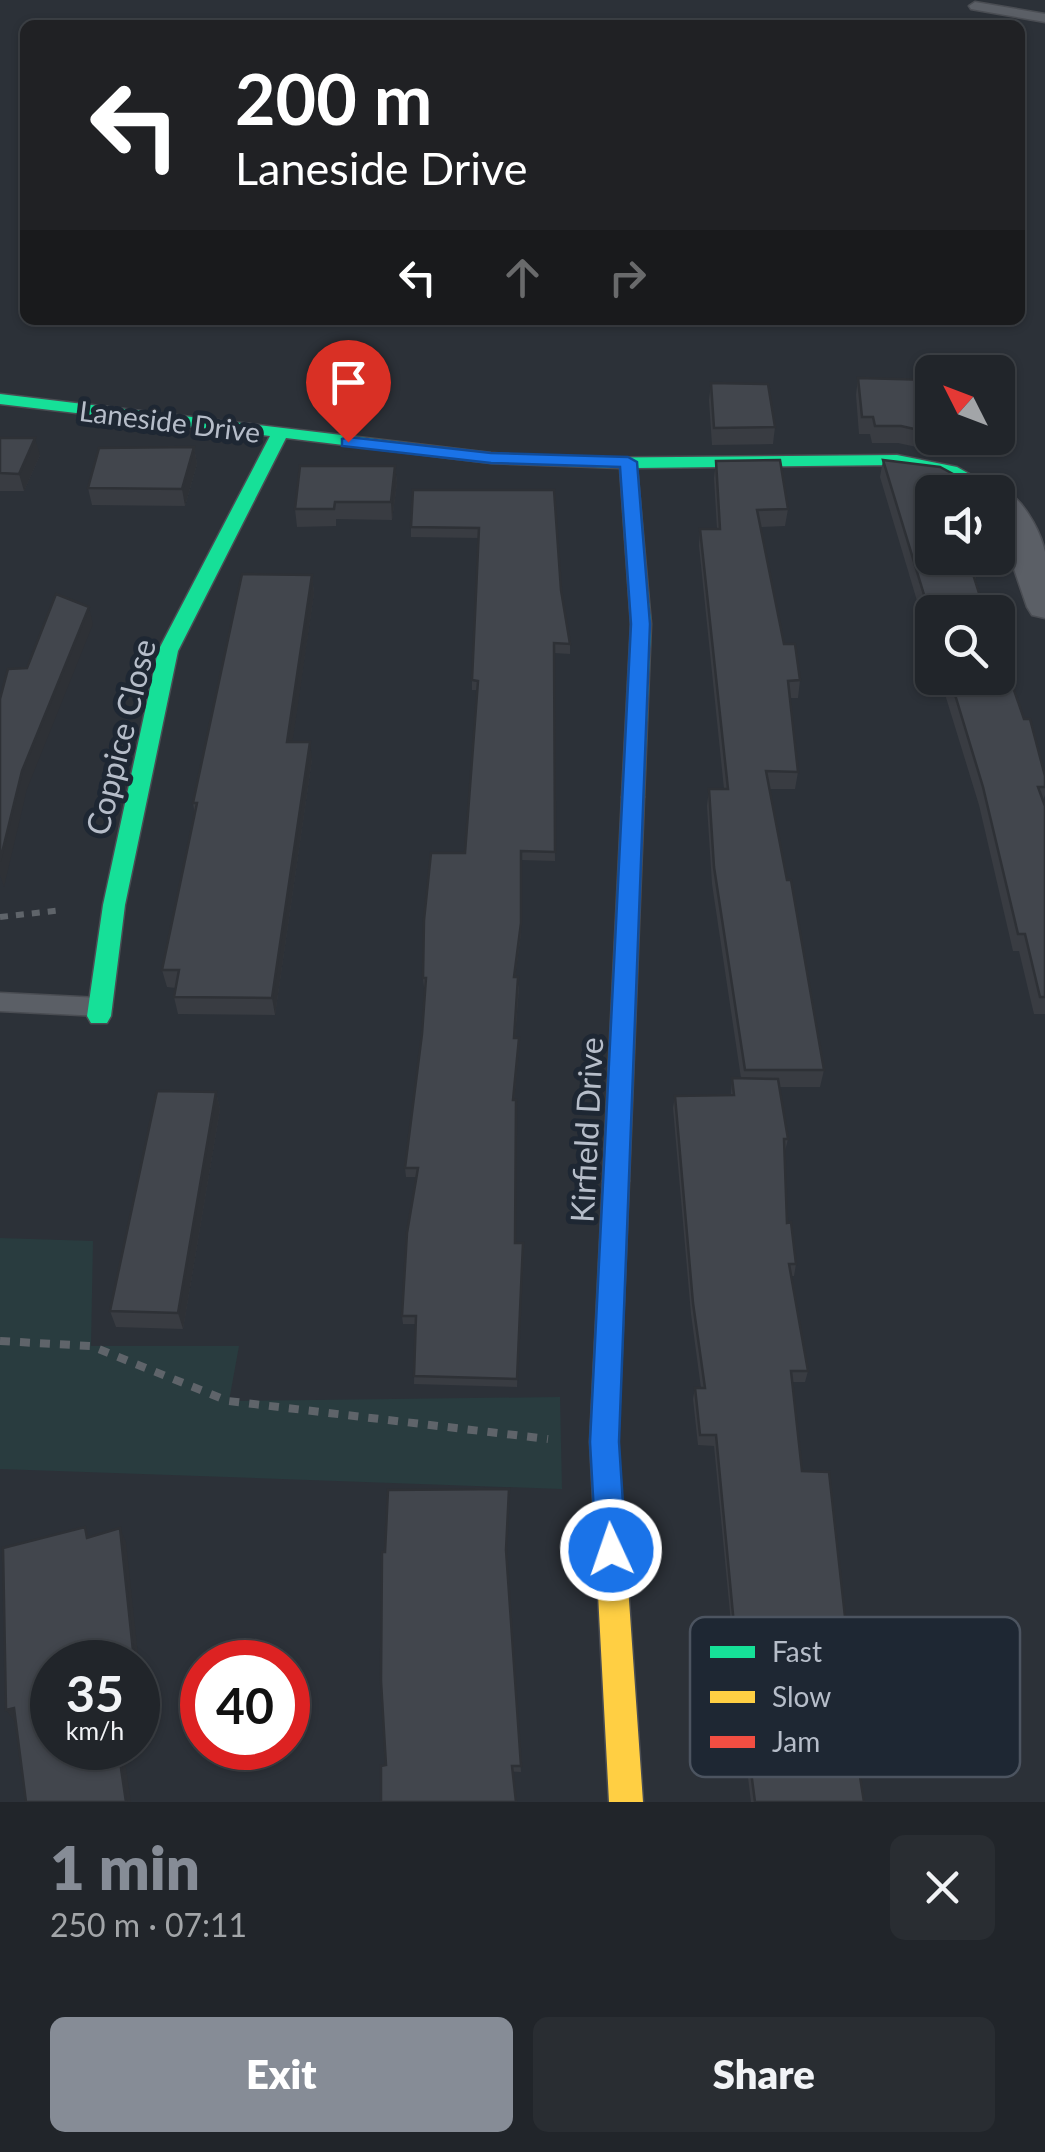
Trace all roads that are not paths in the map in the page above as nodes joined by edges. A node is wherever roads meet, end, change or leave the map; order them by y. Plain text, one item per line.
1 (975, 6) dead end
2 (1045, 18) edge
3 (0, 399) edge
4 (279, 434) junction
5 (628, 462) junction
6 (956, 475) edge
7 (1015, 504) edge
8 (1045, 510) edge
9 (1015, 536) edge
10 (1045, 607) edge
11 (0, 1002) edge
12 (100, 1011) joint
13 (626, 1802) edge

1 - 2 lane
3 - 4 street, Laneside Drive
4 - 5 street, Laneside Drive
4 - 12 street, Coppice Close
5 - 6 street, Laneside Drive
5 - 13 street, Kirfield Drive
7 - 8 street
9 - 10 street
11 - 12 lane

